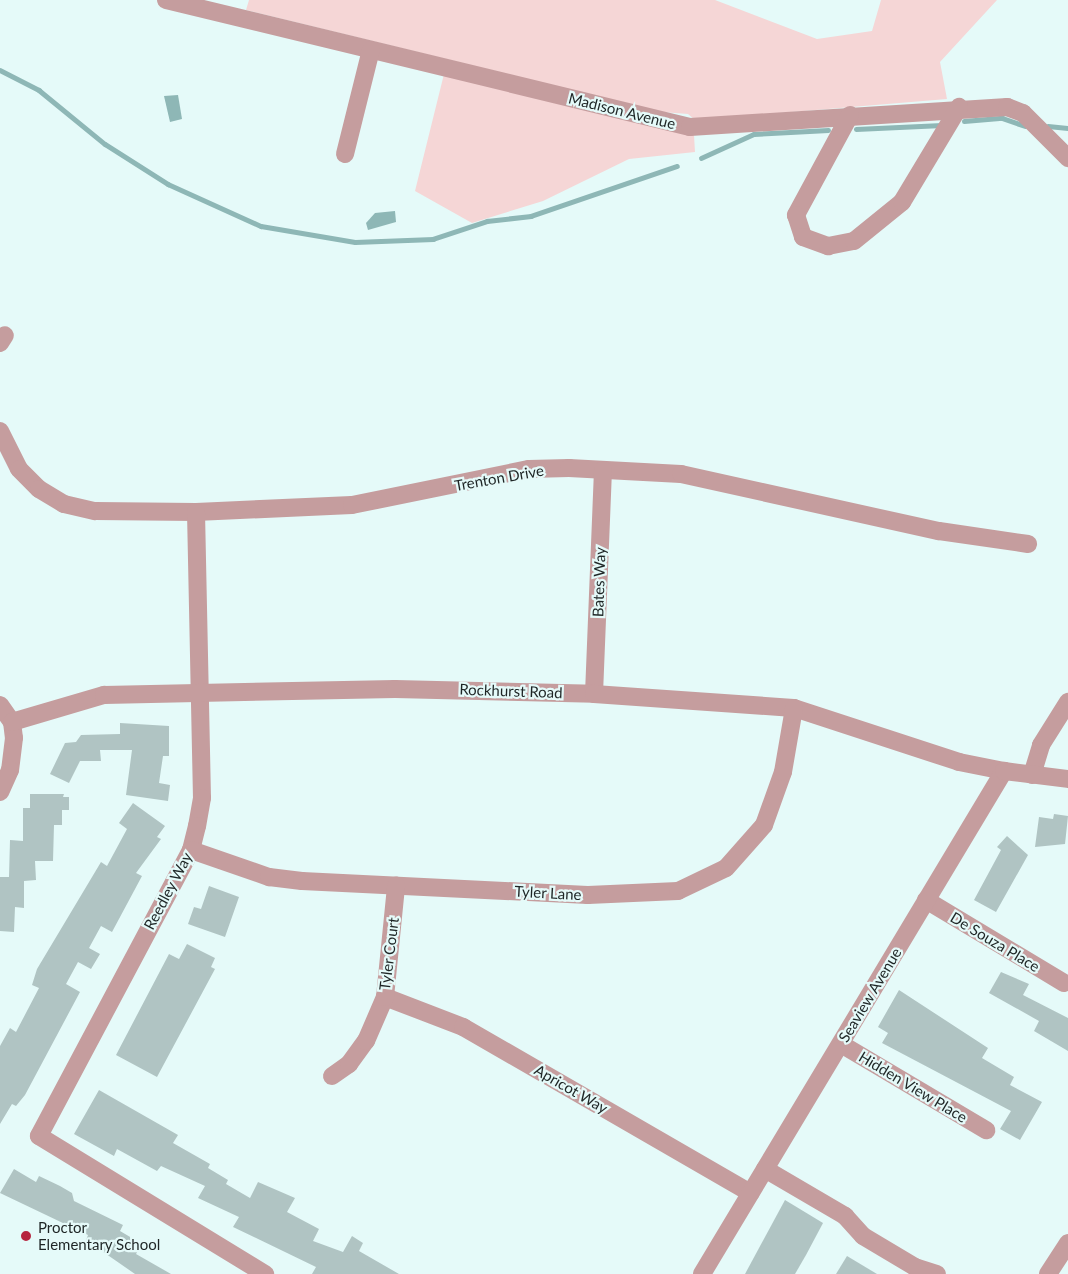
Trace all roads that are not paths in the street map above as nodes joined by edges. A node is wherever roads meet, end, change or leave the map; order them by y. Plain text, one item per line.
1 (166, 0) edge
2 (371, 50) junction
3 (959, 107) junction
4 (850, 116) junction
5 (345, 154) dead end
6 (1068, 158) edge
7 (0, 431) edge
8 (603, 470) junction
9 (196, 512) junction
10 (1028, 544) dead end
11 (201, 694) junction
12 (594, 694) junction
13 (1068, 702) edge
14 (0, 705) edge
15 (794, 708) junction
16 (12, 722) junction
17 (1004, 771) junction
18 (1032, 775) junction
19 (1068, 780) edge
20 (0, 792) edge
21 (191, 850) junction
22 (396, 886) junction
23 (926, 900) junction
24 (1064, 983) dead end
25 (385, 996) junction
26 (841, 1044) junction
27 (332, 1076) dead end
28 (986, 1130) dead end
29 (765, 1169) junction
30 (751, 1193) junction
31 (1068, 1243) edge
32 (265, 1274) edge
33 (702, 1274) edge
34 (937, 1274) edge
35 (1048, 1274) edge

1 - 2 street, Madison Avenue
2 - 4 street, Madison Avenue
2 - 5 street
3 - 4 street, Madison Avenue
3 - 4 street
3 - 6 street, Madison Avenue
7 - 9 street, Trenton Drive
8 - 9 street, Trenton Drive
8 - 10 street, Trenton Drive
8 - 12 street, Bates Way
9 - 11 street, Reedley Way
11 - 12 street, Rockhurst Road
11 - 16 street, Rockhurst Road
11 - 21 street, Reedley Way
12 - 15 street, Rockhurst Road
13 - 18 street
14 - 16 street
15 - 17 street, Rockhurst Road
15 - 22 street, Tyler Lane
16 - 20 street
17 - 18 street
17 - 23 street, Seaview Avenue
18 - 19 street
21 - 22 street, Tyler Lane
21 - 32 street, Reedley Way
22 - 25 street, Tyler Court
23 - 24 street, De Souza Place
23 - 26 street, Seaview Avenue
25 - 27 street, Tyler Court
25 - 30 street, Apricot Way
26 - 28 street, Hidden View Place
26 - 29 street, Seaview Avenue
29 - 30 street, Seaview Avenue
29 - 34 street
30 - 33 street, Seaview Avenue
31 - 35 street

